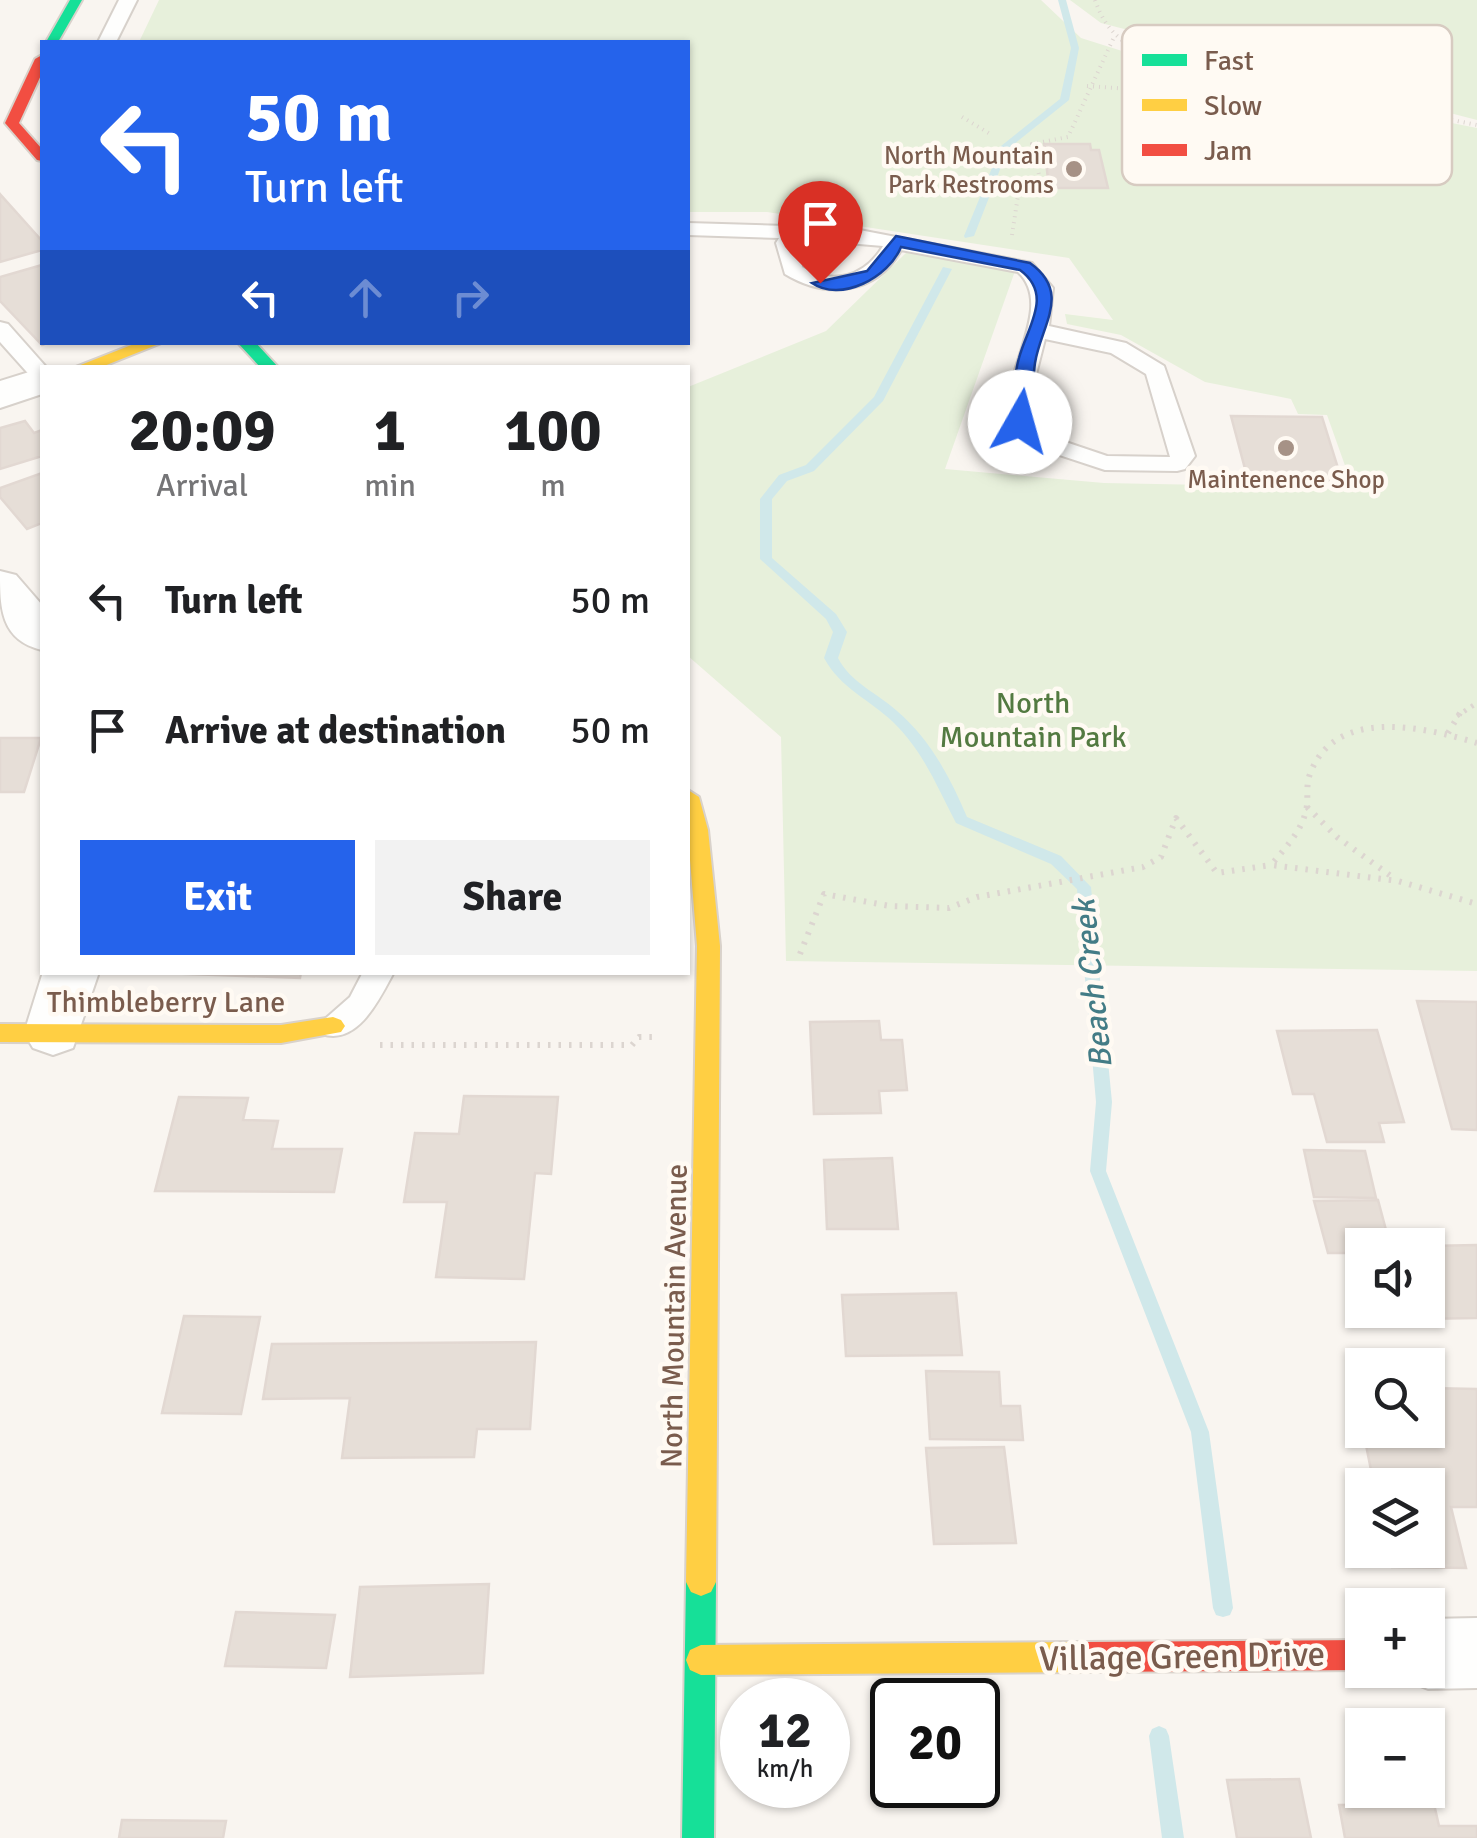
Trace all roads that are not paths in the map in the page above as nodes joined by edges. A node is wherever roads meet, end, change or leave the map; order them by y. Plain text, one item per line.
1 (76, 0) edge
2 (128, 0) edge
3 (53, 40) edge
4 (108, 40) edge
5 (40, 63) edge
6 (28, 147) edge
7 (690, 229) edge
8 (794, 230) junction
9 (896, 241) junction
10 (0, 329) edge
11 (1040, 331) junction
12 (147, 345) edge
13 (247, 345) edge
14 (90, 365) edge
15 (268, 365) edge
16 (40, 376) edge
17 (40, 379) edge
18 (0, 395) edge
19 (0, 585) edge
20 (40, 633) edge
21 (690, 803) edge
22 (69, 975) edge
23 (377, 975) edge
24 (333, 1026) joint
25 (26, 1033) edge
26 (1477, 1653) edge
27 (1345, 1654) edge
28 (1445, 1654) edge
29 (700, 1660) junction
30 (698, 1838) edge

1 - 3 street
2 - 4 lane
5 - 6 street
7 - 8 lane
8 - 9 lane
8 - 9 lane
9 - 11 lane
10 - 16 lane
11 - 11 lane
12 - 14 street
13 - 15 street
17 - 18 street
19 - 20 street
21 - 29 street, North Mountain Avenue
22 - 25 street
23 - 24 lane
24 - 25 street, Thimbleberry Lane
26 - 28 street
27 - 29 street, Village Green Drive
29 - 30 street, North Mountain Avenue

